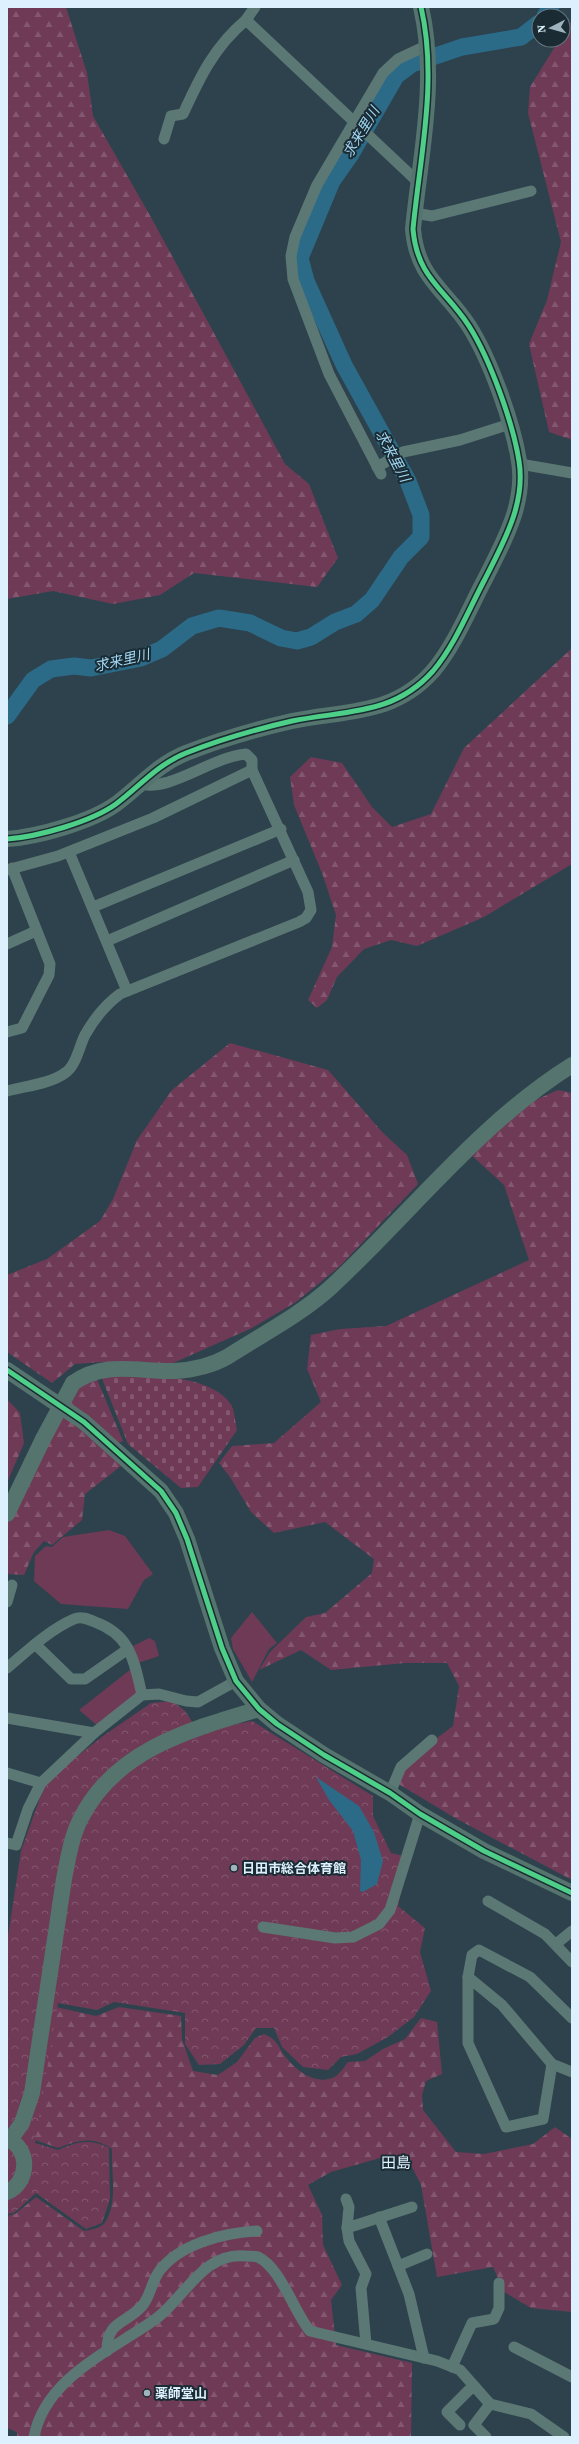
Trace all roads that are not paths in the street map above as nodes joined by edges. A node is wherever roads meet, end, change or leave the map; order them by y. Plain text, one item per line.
1 (255, 7) edge
2 (421, 7) edge
3 (246, 20) junction
4 (428, 45) junction
5 (355, 122) junction
6 (164, 139) dead end
7 (418, 182) junction
8 (531, 191) dead end
9 (414, 213) junction
10 (510, 424) junction
11 (520, 464) junction
12 (572, 473) edge
13 (252, 770) junction
14 (140, 784) junction
15 (281, 829) junction
16 (7, 839) edge
17 (69, 852) junction
18 (294, 860) junction
19 (10, 869) edge
20 (93, 907) junction
21 (36, 931) junction
22 (107, 941) junction
23 (7, 944) edge
24 (127, 991) junction
25 (7, 1032) edge
26 (572, 1065) edge
27 (7, 1091) edge
28 (7, 1370) edge
29 (7, 1514) edge
30 (12, 1585) dead end
31 (7, 1602) edge
32 (35, 1644) junction
33 (128, 1649) junction
34 (7, 1668) edge
35 (236, 1681) junction
36 (142, 1695) junction
37 (259, 1709) junction
38 (7, 1718) edge
39 (94, 1733) junction
40 (432, 1740) dead end
41 (7, 1773) edge
42 (41, 1783) junction
43 (390, 1793) junction
44 (420, 1814) junction
45 (7, 1843) edge
46 (572, 1893) edge
47 (488, 1901) dead end
48 (263, 1926) dead end
49 (572, 1931) edge
50 (556, 1944) junction
51 (572, 1962) edge
52 (468, 1977) junction
53 (572, 2018) edge
54 (552, 2064) junction
55 (572, 2072) edge
56 (8, 2140) edge
57 (7, 2192) edge
58 (346, 2199) dead end
59 (412, 2207) dead end
60 (379, 2217) junction
61 (347, 2228) junction
62 (257, 2231) dead end
63 (427, 2254) dead end
64 (398, 2266) junction
65 (499, 2283) dead end
66 (366, 2344) junction
67 (514, 2347) dead end
68 (107, 2351) junction
69 (424, 2358) junction
70 (452, 2367) junction
71 (572, 2377) edge
72 (475, 2386) junction
73 (490, 2404) junction
74 (460, 2425) dead end
75 (34, 2437) edge
76 (486, 2437) edge
77 (564, 2437) edge

1 - 3 street
2 - 4 street
3 - 5 street
3 - 6 street
4 - 5 street
4 - 7 street
5 - 7 street
5 - 10 street
7 - 9 street
8 - 9 street
9 - 10 street
10 - 11 street
11 - 12 street
11 - 14 street
13 - 14 street
13 - 15 street
13 - 17 street
14 - 16 street
15 - 18 street
15 - 20 street
17 - 19 street
17 - 20 street
18 - 22 street
18 - 24 street
19 - 21 street
20 - 22 street
21 - 23 street
21 - 25 street
22 - 24 street
24 - 27 street
26 - 29 street, bridge
28 - 35 street
30 - 31 street
32 - 33 street
32 - 33 street
32 - 34 street
33 - 36 street
35 - 36 street
35 - 37 street
36 - 39 street
37 - 43 street
37 - 56 street
38 - 39 street
39 - 42 street
40 - 43 street
41 - 42 street
42 - 45 street
43 - 44 street
44 - 46 street
44 - 48 street
47 - 50 street
49 - 50 street
50 - 51 street
52 - 53 street
52 - 54 street
52 - 54 street
54 - 55 street
56 - 57 street
58 - 61 street
59 - 60 street
60 - 61 street
60 - 64 street
61 - 66 street
62 - 68 street
63 - 64 street
64 - 69 street
65 - 70 street
66 - 68 street
66 - 69 street
67 - 71 street
68 - 75 street
69 - 70 street
70 - 72 street
72 - 73 street
72 - 74 street
73 - 76 street
73 - 77 street

